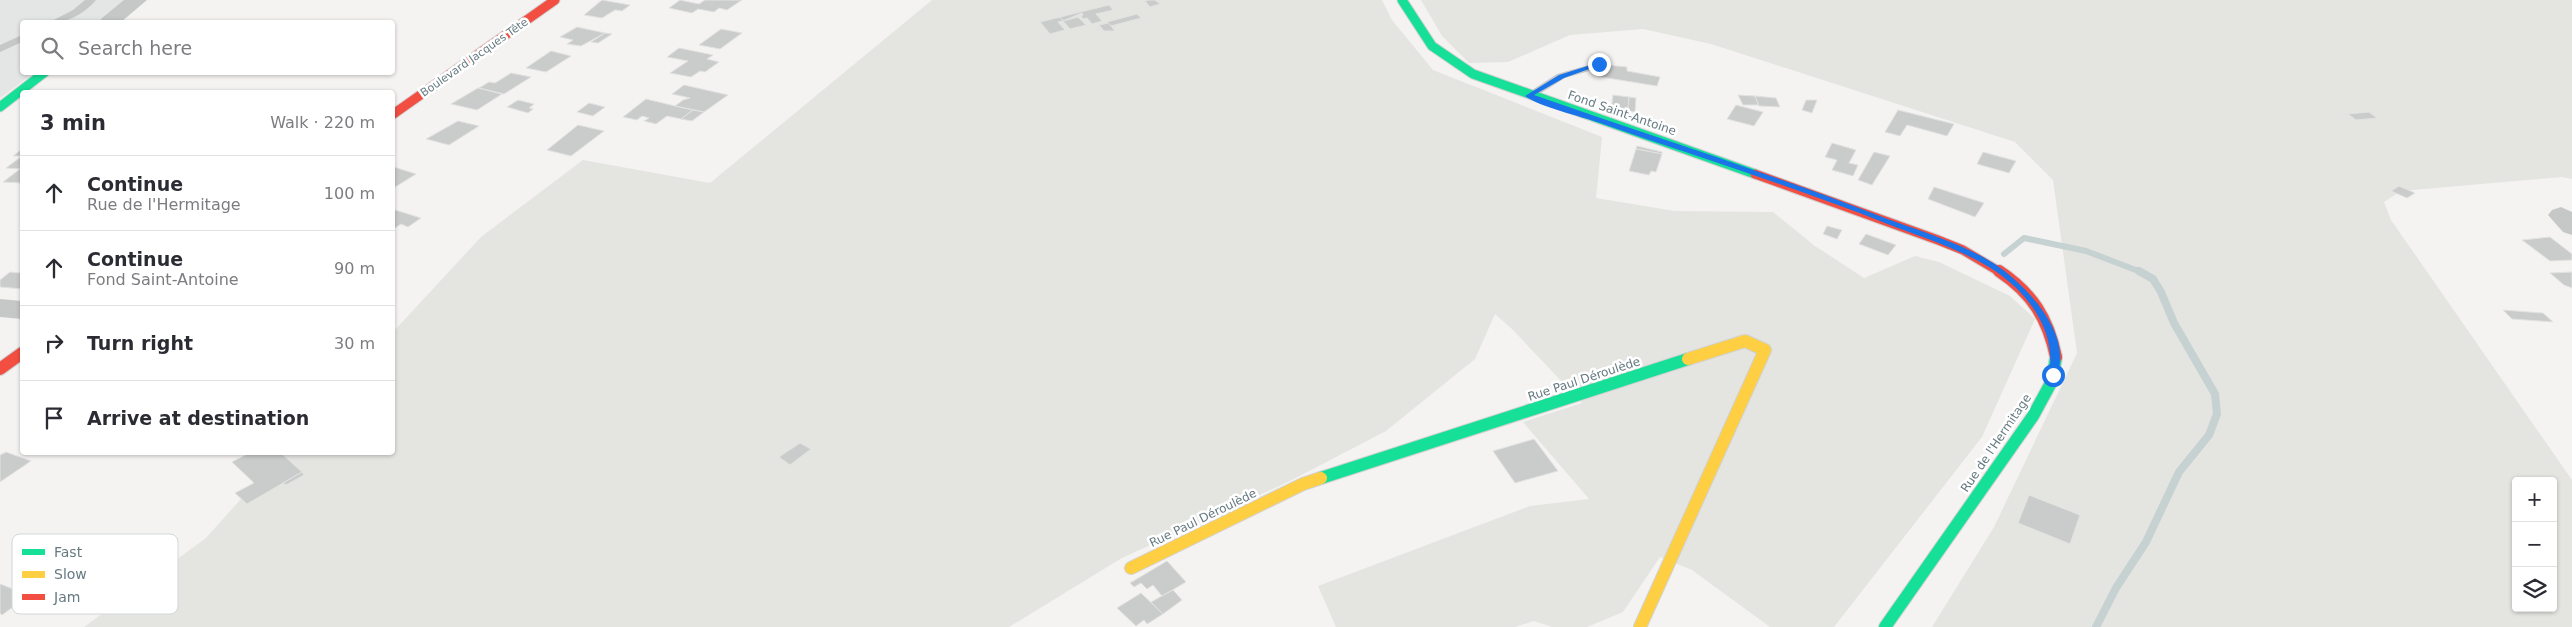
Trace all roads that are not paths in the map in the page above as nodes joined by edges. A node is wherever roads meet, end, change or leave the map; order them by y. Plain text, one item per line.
1 (91, 0) edge
2 (137, 0) edge
3 (555, 0) edge
4 (1402, 0) edge
5 (60, 20) edge
6 (112, 20) edge
7 (20, 39) edge
8 (0, 49) edge
9 (1599, 64) dead end
10 (42, 75) edge
11 (23, 90) edge
12 (20, 92) edge
13 (1529, 96) junction
14 (0, 108) edge
15 (395, 113) edge
16 (1805, 191) joint
17 (0, 308) edge
18 (20, 310) edge
19 (20, 354) edge
20 (0, 369) edge
21 (1132, 568) dead end
22 (1640, 627) edge
23 (1885, 627) edge

1 - 5 lane
2 - 6 street
3 - 15 street, Boulevard Jacques Tête
4 - 13 street, Fond Saint-Antoine
7 - 8 lane
9 - 13 lane
10 - 11 street
12 - 14 street
13 - 16 street, Fond Saint-Antoine
16 - 23 street, Rue de l'Hermitage
17 - 18 street
19 - 20 street
21 - 22 street, Rue Paul Déroulède

